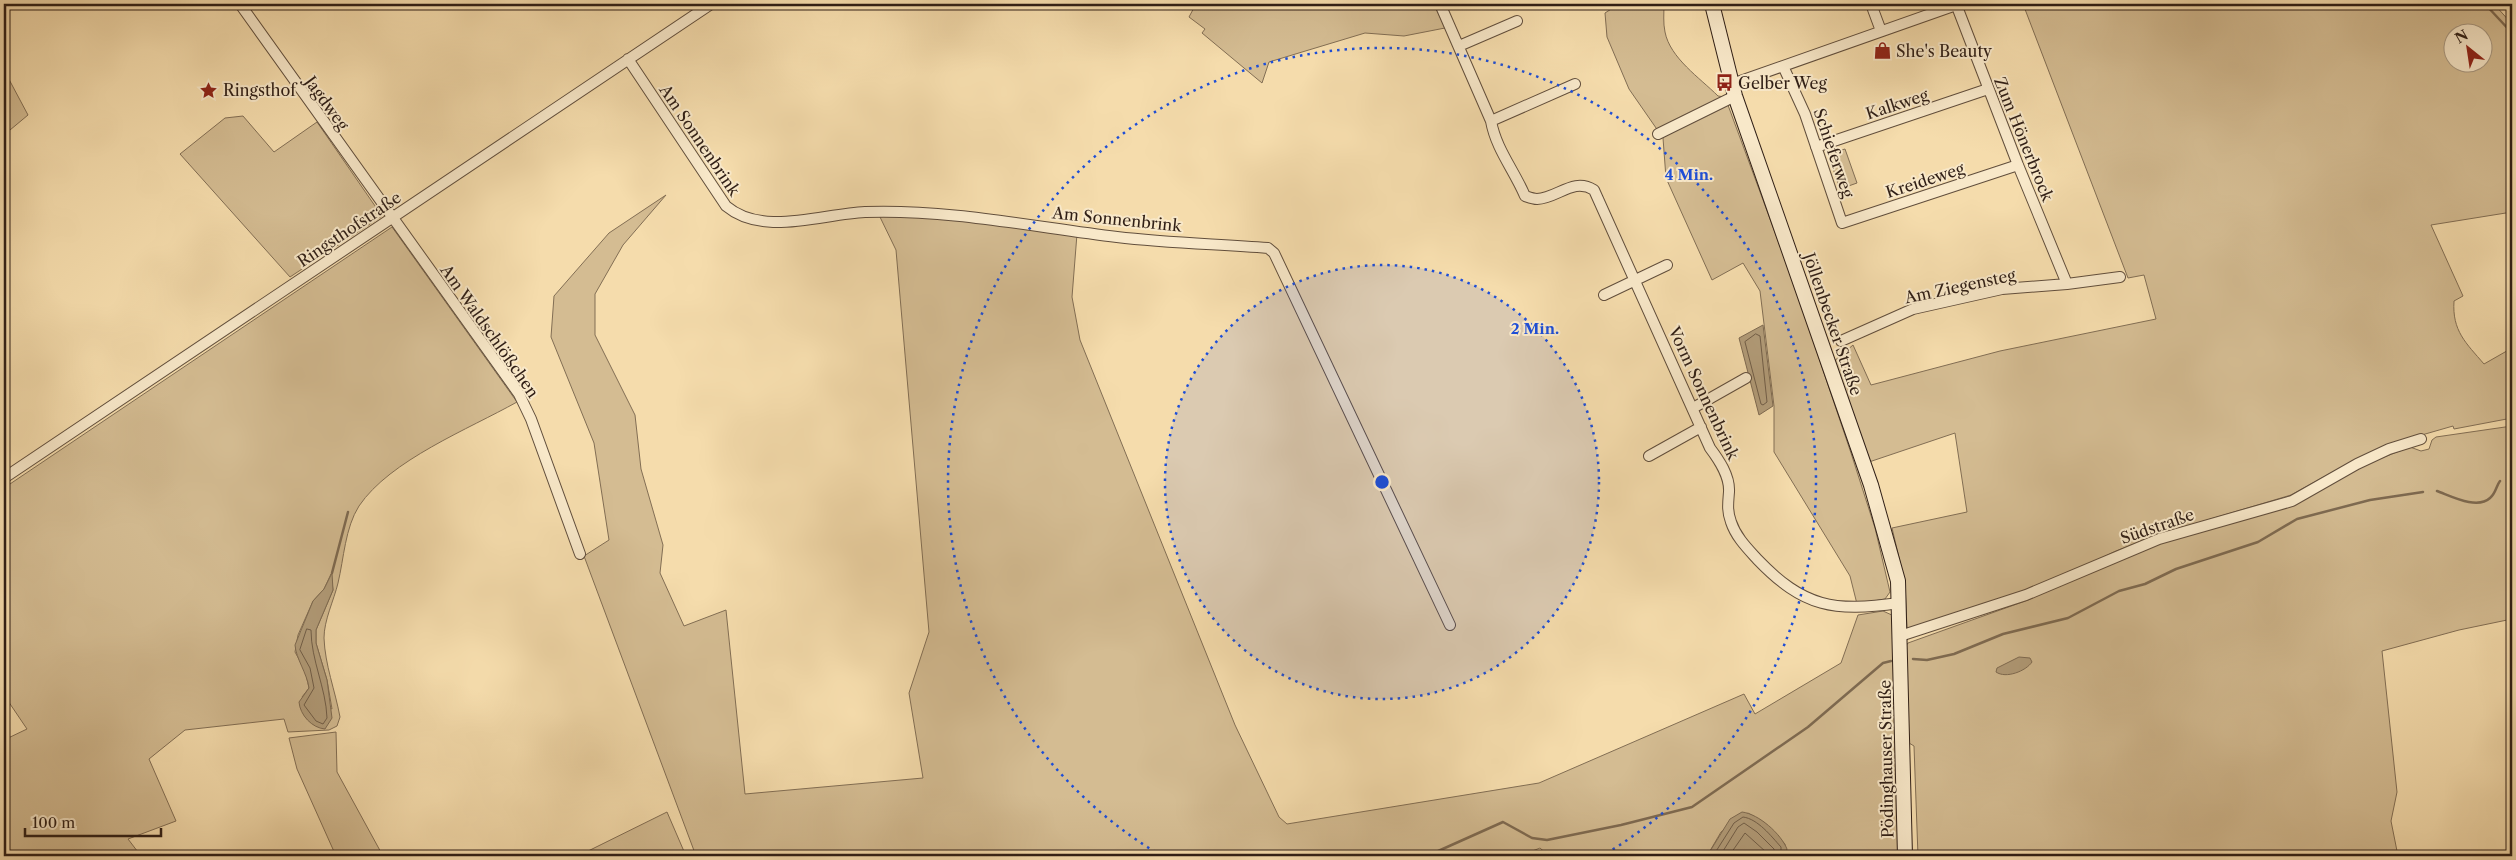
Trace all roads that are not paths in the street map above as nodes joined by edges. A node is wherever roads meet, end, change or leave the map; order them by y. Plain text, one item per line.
1 (240, 4) edge
2 (711, 4) edge
3 (1440, 4) edge
4 (1712, 4) edge
5 (1871, 4) edge
6 (1956, 4) edge
7 (1517, 21) dead end
8 (1881, 31) junction
9 (1459, 46) junction
10 (628, 59) junction
11 (1783, 66) junction
12 (1575, 84) dead end
13 (1734, 90) junction
14 (1988, 90) junction
15 (1492, 121) junction
16 (1658, 134) dead end
17 (1816, 147) junction
18 (2018, 165) junction
19 (393, 217) junction
20 (1842, 223) joint
21 (1667, 265) dead end
22 (2120, 277) dead end
23 (1635, 280) junction
24 (2067, 284) junction
25 (1604, 295) dead end
26 (1841, 341) dead end
27 (1746, 378) dead end
28 (1692, 408) junction
29 (1700, 427) junction
30 (2421, 439) dead end
31 (1650, 456) dead end
32 (4, 478) edge
33 (580, 554) dead end
34 (1899, 603) junction
35 (1450, 625) dead end
36 (1900, 636) junction
37 (1901, 660) joint
38 (1905, 856) edge

1 - 19 street, Jagdweg
2 - 10 street, Ringsthofstraße
3 - 9 street
4 - 13 main road, Jöllenbecker Straße
5 - 8 street
6 - 8 street
6 - 14 street, Zum Hönerbrock
7 - 9 street
8 - 11 street
9 - 15 street
10 - 19 street, Ringsthofstraße
10 - 35 street, Am Sonnenbrink
11 - 13 street
11 - 17 street, Schieferweg
12 - 15 street
13 - 16 street
13 - 34 main road, Jöllenbecker Straße
14 - 17 street, Kalkweg
14 - 18 street, Zum Hönerbrock
15 - 23 street, Vorm Sonnenbrink
17 - 20 street, Schieferweg
18 - 20 street, Kreideweg
18 - 24 street, Zum Hönerbrock
19 - 32 street, Ringsthofstraße
19 - 33 street, Am Waldschlößchen
21 - 23 street
22 - 24 street, Am Ziegensteg
23 - 25 street
23 - 28 street, Vorm Sonnenbrink
24 - 26 street, Am Ziegensteg
27 - 28 street
28 - 29 street, Vorm Sonnenbrink
29 - 31 street
29 - 34 street, Vorm Sonnenbrink
30 - 36 street, Südstraße
34 - 36 main road, Jöllenbecker Straße
36 - 37 main road, Jöllenbecker Straße
37 - 38 main road, Pödinghauser Straße

